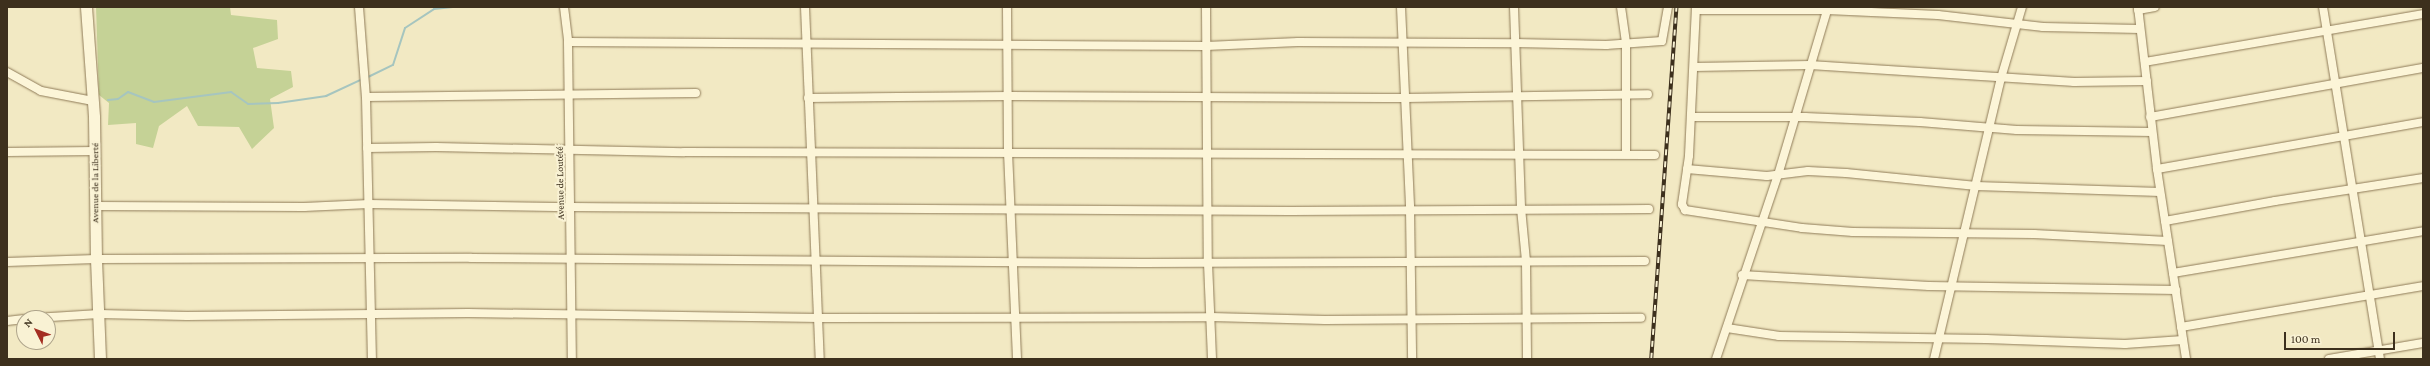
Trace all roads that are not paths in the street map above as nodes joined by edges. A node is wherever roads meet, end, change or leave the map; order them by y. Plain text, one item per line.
1 (86, 7) edge
2 (358, 7) edge
3 (564, 7) edge
4 (805, 7) edge
5 (1007, 7) edge
6 (1206, 7) edge
7 (1402, 7) edge
8 (1514, 7) edge
9 (1621, 7) edge
10 (1668, 7) edge
11 (2022, 7) edge
12 (2155, 7) edge
13 (2323, 7) edge
14 (1696, 8) edge
15 (1827, 8) edge
16 (2138, 8) edge
17 (2423, 14) edge
18 (2017, 24) junction
19 (2140, 29) junction
20 (2326, 31) junction
21 (568, 42) junction
22 (805, 42) junction
23 (1402, 43) junction
24 (1515, 43) junction
25 (1008, 44) junction
26 (1626, 44) junction
27 (1206, 46) junction
28 (2144, 62) junction
29 (1810, 65) junction
30 (1694, 67) junction
31 (2423, 68) edge
32 (7, 72) edge
33 (2001, 78) junction
34 (2147, 81) junction
35 (2335, 84) junction
36 (696, 93) dead end
37 (568, 94) junction
38 (1626, 94) junction
39 (1648, 94) dead end
40 (1517, 95) junction
41 (366, 96) junction
42 (1010, 96) junction
43 (1206, 96) junction
44 (808, 98) junction
45 (1406, 98) junction
46 (93, 101) junction
47 (1692, 117) junction
48 (1795, 117) junction
49 (2150, 117) junction
50 (2423, 122) edge
51 (1989, 128) junction
52 (2152, 132) junction
53 (2344, 136) junction
54 (367, 148) junction
55 (570, 149) junction
56 (95, 151) junction
57 (812, 151) junction
58 (7, 152) edge
59 (1008, 152) junction
60 (1206, 152) junction
61 (1407, 154) junction
62 (1626, 154) junction
63 (1654, 155) dead end
64 (1519, 157) junction
65 (1687, 169) junction
66 (2157, 169) junction
67 (1778, 175) junction
68 (2423, 178) edge
69 (1976, 186) junction
70 (2352, 190) junction
71 (2160, 192) junction
72 (369, 204) junction
73 (95, 206) junction
74 (571, 208) junction
75 (813, 208) junction
76 (1410, 208) junction
77 (1521, 208) junction
78 (1011, 209) junction
79 (1209, 209) junction
80 (1649, 209) dead end
81 (1761, 220) junction
82 (2165, 222) junction
83 (2423, 231) edge
84 (1964, 233) junction
85 (2168, 241) junction
86 (2360, 242) junction
87 (815, 258) junction
88 (96, 259) junction
89 (370, 259) junction
90 (571, 260) junction
91 (1410, 261) junction
92 (1526, 261) junction
93 (1645, 261) dead end
94 (7, 262) edge
95 (1012, 262) junction
96 (1208, 263) junction
97 (2173, 274) junction
98 (1742, 275) junction
99 (1951, 286) junction
100 (2423, 286) edge
101 (2176, 290) junction
102 (2370, 294) junction
103 (99, 314) junction
104 (372, 314) junction
105 (571, 316) junction
106 (56, 317) edge
107 (1211, 317) junction
108 (819, 318) junction
109 (1015, 318) junction
110 (1641, 318) dead end
111 (1527, 319) junction
112 (1410, 320) junction
113 (2181, 327) junction
114 (1727, 328) junction
115 (1938, 340) junction
116 (2183, 340) junction
117 (2423, 343) edge
118 (2379, 355) edge
119 (100, 359) edge
120 (372, 359) edge
121 (572, 359) edge
122 (820, 359) edge
123 (1017, 359) edge
124 (1212, 359) edge
125 (1412, 359) edge
126 (1526, 359) edge
127 (1716, 359) edge
128 (1934, 359) edge
129 (2186, 359) edge
130 (2329, 359) edge

1 - 46 street, Avenue de la Liberté
2 - 41 street
3 - 21 street, Avenue de Loutété
4 - 22 street
5 - 25 street
6 - 27 street
7 - 23 street
8 - 24 street
9 - 26 street
10 - 26 street
11 - 18 street
12 - 16 street
13 - 20 street
14 - 15 street
14 - 30 street
15 - 18 street
15 - 29 street
16 - 19 street
17 - 20 street
18 - 19 street
18 - 33 street
19 - 28 street
20 - 28 street
20 - 35 street
21 - 22 street
21 - 37 street, Avenue de Loutété
22 - 25 street
22 - 44 street
23 - 24 street
23 - 27 street
23 - 45 street
24 - 26 street
24 - 40 street
25 - 27 street
25 - 42 street
26 - 38 street
27 - 43 street
28 - 34 street
29 - 30 street
29 - 33 street
29 - 48 street
30 - 47 street
31 - 35 street
32 - 46 street
33 - 34 street
33 - 51 street
34 - 49 street
35 - 49 street
35 - 53 street
36 - 37 street
37 - 41 street
37 - 55 street, Avenue de Loutété
38 - 39 street
38 - 40 street
38 - 62 street
40 - 45 street
40 - 64 street
41 - 54 street
42 - 43 street
42 - 44 street
42 - 59 street
43 - 45 street
43 - 60 street
44 - 57 street
45 - 61 street
46 - 56 street, Avenue de la Liberté
47 - 48 street
47 - 65 street
48 - 51 street
48 - 67 street
49 - 52 street
50 - 53 street
51 - 52 street
51 - 69 street
52 - 66 street
53 - 66 street
53 - 70 street
54 - 55 street
54 - 72 street
55 - 57 street
55 - 74 street, Avenue de Loutété
56 - 58 street
56 - 73 street, Avenue de la Liberté
57 - 59 street
57 - 75 street
59 - 60 street
59 - 78 street
60 - 61 street
60 - 79 street
61 - 64 street
61 - 76 street
62 - 63 street
62 - 64 street
64 - 77 street
65 - 67 street
65 - 81 street
66 - 71 street
67 - 69 street
67 - 81 street
68 - 70 street
69 - 71 street
69 - 84 street
70 - 82 street
70 - 86 street
71 - 82 street
72 - 73 street
72 - 74 street
72 - 89 street
73 - 88 street, Avenue de la Liberté
74 - 75 street
74 - 90 street, Avenue de Loutété
75 - 78 street
75 - 87 street
76 - 77 street
76 - 79 street
76 - 91 street
77 - 80 street
77 - 92 street
78 - 79 street
78 - 95 street
79 - 96 street
81 - 84 street
81 - 98 street
82 - 85 street
83 - 86 street
84 - 85 street
84 - 99 street
85 - 97 street
86 - 97 street
86 - 102 street
87 - 90 street
87 - 95 street
87 - 108 street
88 - 89 street
88 - 94 street
88 - 103 street, Avenue de la Liberté
89 - 90 street
89 - 104 street
90 - 105 street, Avenue de Loutété
91 - 92 street
91 - 96 street
91 - 112 street
92 - 93 street
92 - 111 street
95 - 96 street
95 - 109 street
96 - 107 street
97 - 101 street
98 - 99 street
98 - 114 street
99 - 101 street
99 - 115 street
100 - 102 street
101 - 113 street
102 - 113 street
102 - 118 street
103 - 104 street
103 - 106 street
103 - 119 street, Avenue de la Liberté
104 - 105 street
104 - 120 street
105 - 108 street
105 - 121 street, Avenue de Loutété
107 - 109 street
107 - 112 street
107 - 124 street
108 - 109 street
108 - 122 street
109 - 123 street
110 - 111 street
111 - 112 street
111 - 126 street
112 - 125 street
113 - 116 street
114 - 115 street
114 - 127 street
115 - 116 street
115 - 128 street
116 - 129 street
117 - 118 street
118 - 130 street

